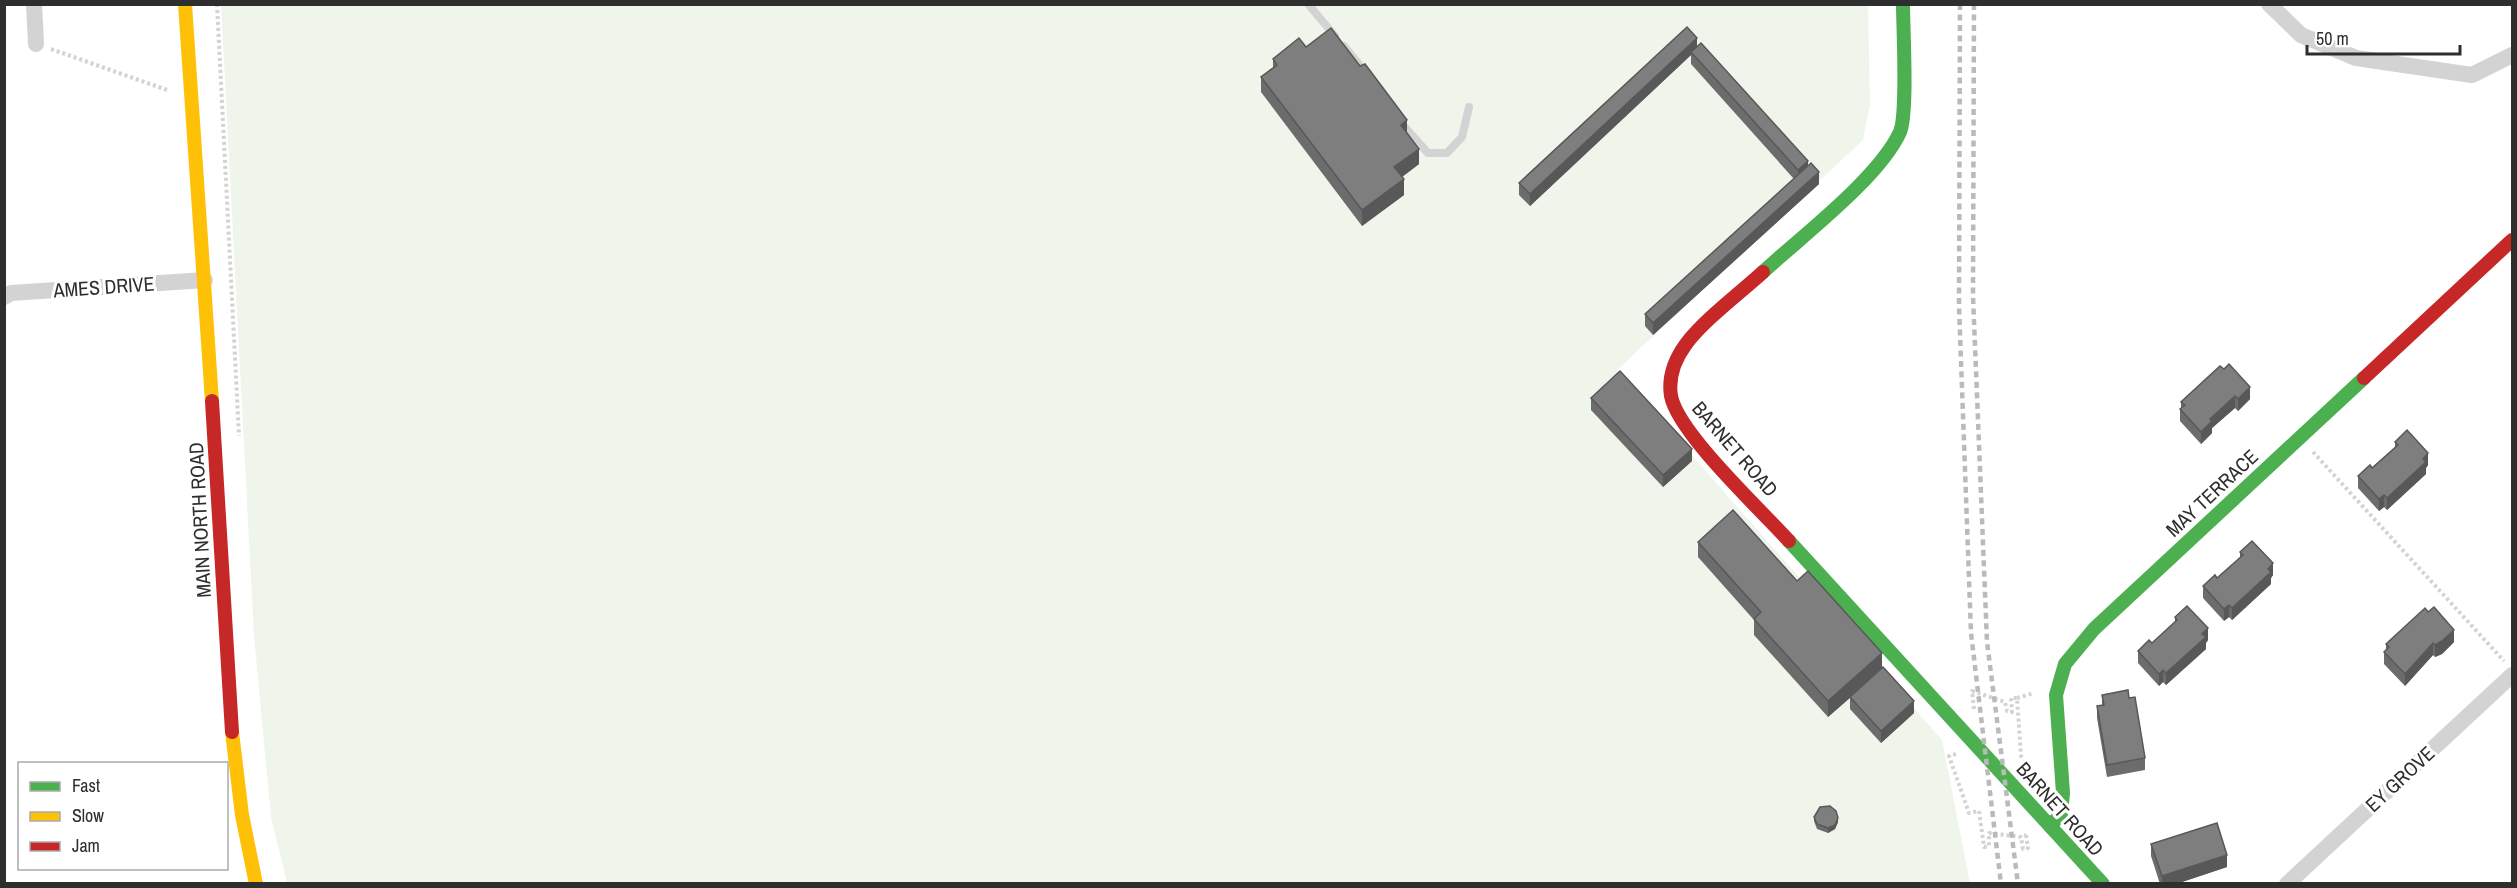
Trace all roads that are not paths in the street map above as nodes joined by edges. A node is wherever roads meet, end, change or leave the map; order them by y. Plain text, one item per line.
1 (34, 4) edge
2 (185, 4) edge
3 (197, 4) edge
4 (1308, 4) edge
5 (1903, 4) edge
6 (2269, 4) edge
7 (36, 44) road end
8 (2512, 55) edge
9 (1370, 80) edge
10 (1469, 107) dead end
11 (1398, 118) edge
12 (197, 153) junction
13 (2512, 240) edge
14 (205, 280) junction
15 (4, 297) edge
16 (2509, 669) edge
17 (2050, 826) junction
18 (250, 855) junction
19 (244, 884) edge
20 (256, 884) edge
21 (2103, 884) edge
22 (2287, 884) edge

1 - 7 street
2 - 12 street, MAIN NORTH ROAD
3 - 12 street, MAIN NORTH ROAD
4 - 9 lane
5 - 17 street, BARNET ROAD
6 - 8 street
10 - 11 lane
12 - 14 street, MAIN NORTH ROAD
13 - 17 street, MAY TERRACE
14 - 15 street, AMES DRIVE
14 - 18 street, MAIN NORTH ROAD
16 - 22 street, EY GROVE
17 - 21 street, BARNET ROAD
18 - 19 street
18 - 20 street, MAIN NORTH ROAD

